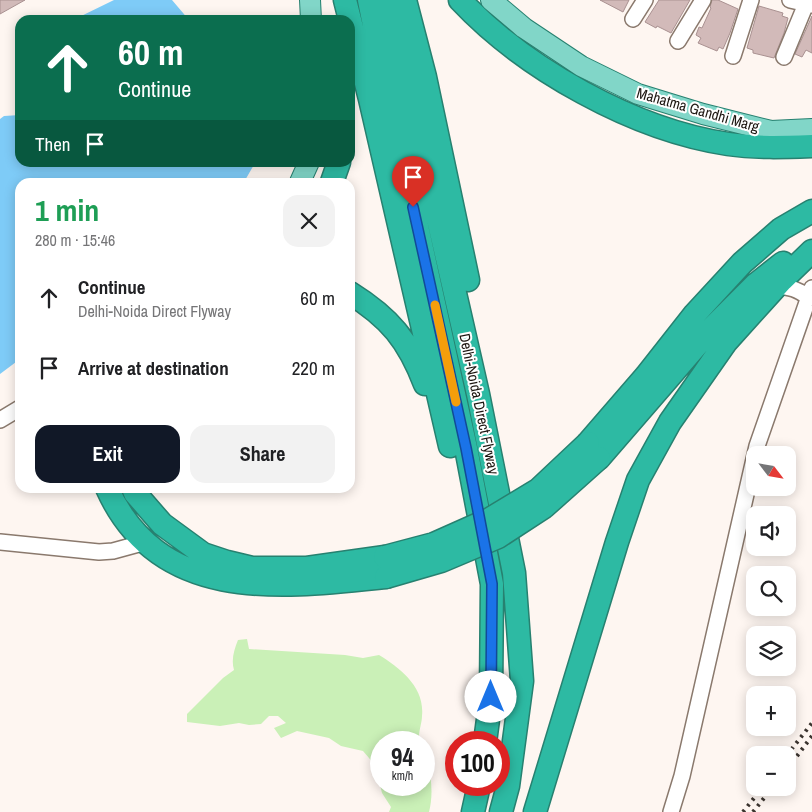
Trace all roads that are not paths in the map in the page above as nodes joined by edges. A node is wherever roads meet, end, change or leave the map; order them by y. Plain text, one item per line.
1 (310, 0) edge
2 (336, 0) edge
3 (345, 0) edge
4 (369, 0) edge
5 (388, 0) edge
6 (405, 0) edge
7 (460, 0) edge
8 (491, 0) edge
9 (645, 0) edge
10 (703, 0) edge
11 (751, 0) edge
12 (790, 0) edge
13 (808, 3) edge
14 (311, 15) edge
15 (338, 15) edge
16 (349, 15) edge
17 (633, 20) dead end
18 (355, 40) edge
19 (678, 41) dead end
20 (734, 56) dead end
21 (784, 57) dead end
22 (812, 129) edge
23 (812, 146) edge
24 (812, 211) edge
25 (812, 241) edge
26 (812, 251) edge
27 (776, 286) junction
28 (810, 293) edge
29 (355, 296) edge
30 (15, 411) edge
31 (0, 420) edge
32 (594, 451) junction
33 (456, 474) junction
34 (498, 491) junction
35 (110, 493) edge
36 (135, 493) edge
37 (0, 542) edge
38 (146, 542) junction
39 (385, 567) junction
40 (492, 584) junction
41 (486, 731) edge
42 (477, 796) edge
43 (473, 812) edge
44 (501, 812) edge
45 (535, 812) edge
46 (671, 812) edge

1 - 14 main road
2 - 15 highway
3 - 16 highway
4 - 40 highway, Delhi-Noida Direct Flyway
5 - 34 highway, Delhi-Noida Direct Flyway
6 - 34 highway
7 - 23 highway
8 - 22 main road, Mahatma Gandhi Marg
9 - 17 street
10 - 19 street
11 - 20 street
12 - 13 street
13 - 21 street
18 - 33 highway
24 - 32 highway
25 - 32 highway
26 - 27 highway
27 - 28 street
27 - 45 highway
28 - 46 street
29 - 33 highway
30 - 31 street
32 - 39 highway, bridge
33 - 40 highway
34 - 44 highway, Delhi-Noida Direct Flyway
35 - 38 highway
36 - 39 highway
37 - 38 street
38 - 39 highway
40 - 41 highway
42 - 43 highway

